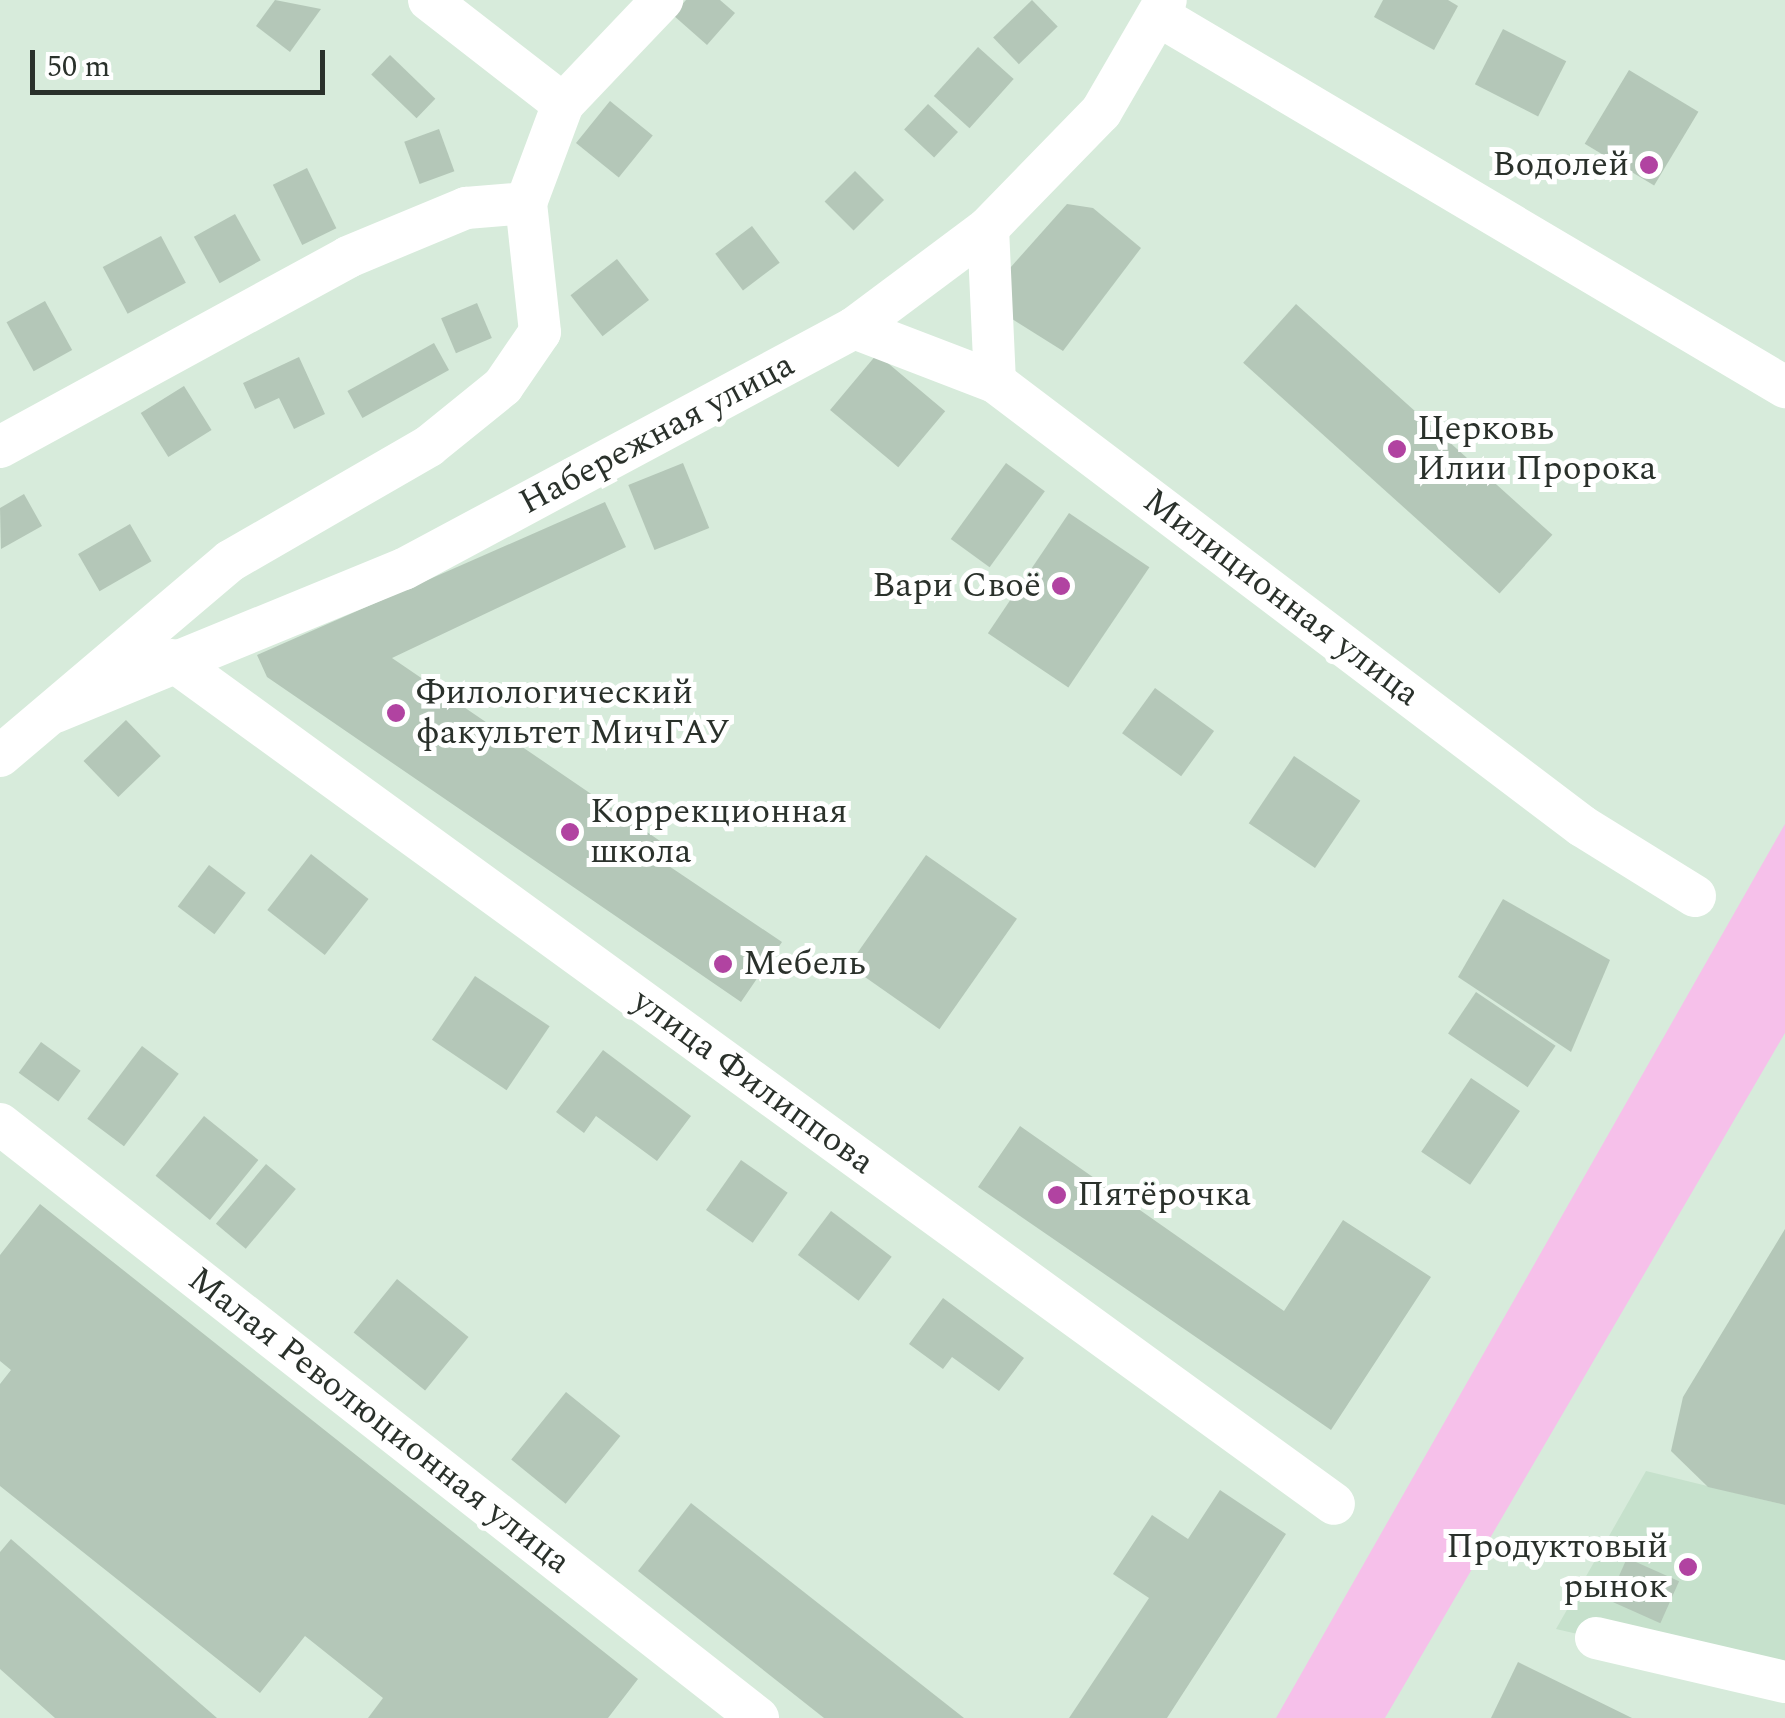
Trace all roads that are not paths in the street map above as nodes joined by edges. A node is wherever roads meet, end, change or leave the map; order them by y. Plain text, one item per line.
1 (429, 0) edge
2 (662, 0) edge
3 (1161, 5) edge
4 (563, 104) junction
5 (526, 203) junction
6 (988, 228) junction
7 (854, 328) junction
8 (994, 382) junction
9 (1785, 387) edge
10 (0, 447) edge
11 (172, 660) junction
12 (55, 712) junction
13 (0, 756) edge
14 (1696, 896) dead end
15 (0, 1124) edge
16 (1334, 1504) dead end
17 (1596, 1638) dead end
18 (1785, 1682) edge
19 (758, 1718) edge

1 - 4 street
2 - 4 street, Набережная улица
3 - 6 street, Набережная улица
3 - 9 street
4 - 5 street, Набережная улица
5 - 10 street
5 - 12 street, Набережная улица
6 - 7 street, Набережная улица
6 - 8 street
7 - 8 street, Милиционная улица
7 - 11 street, Набережная улица
8 - 14 street, Милиционная улица
11 - 12 street, Набережная улица
11 - 16 street, улица Филиппова
12 - 13 street, Набережная улица
15 - 19 street, Малая Революционная улица
17 - 18 street

